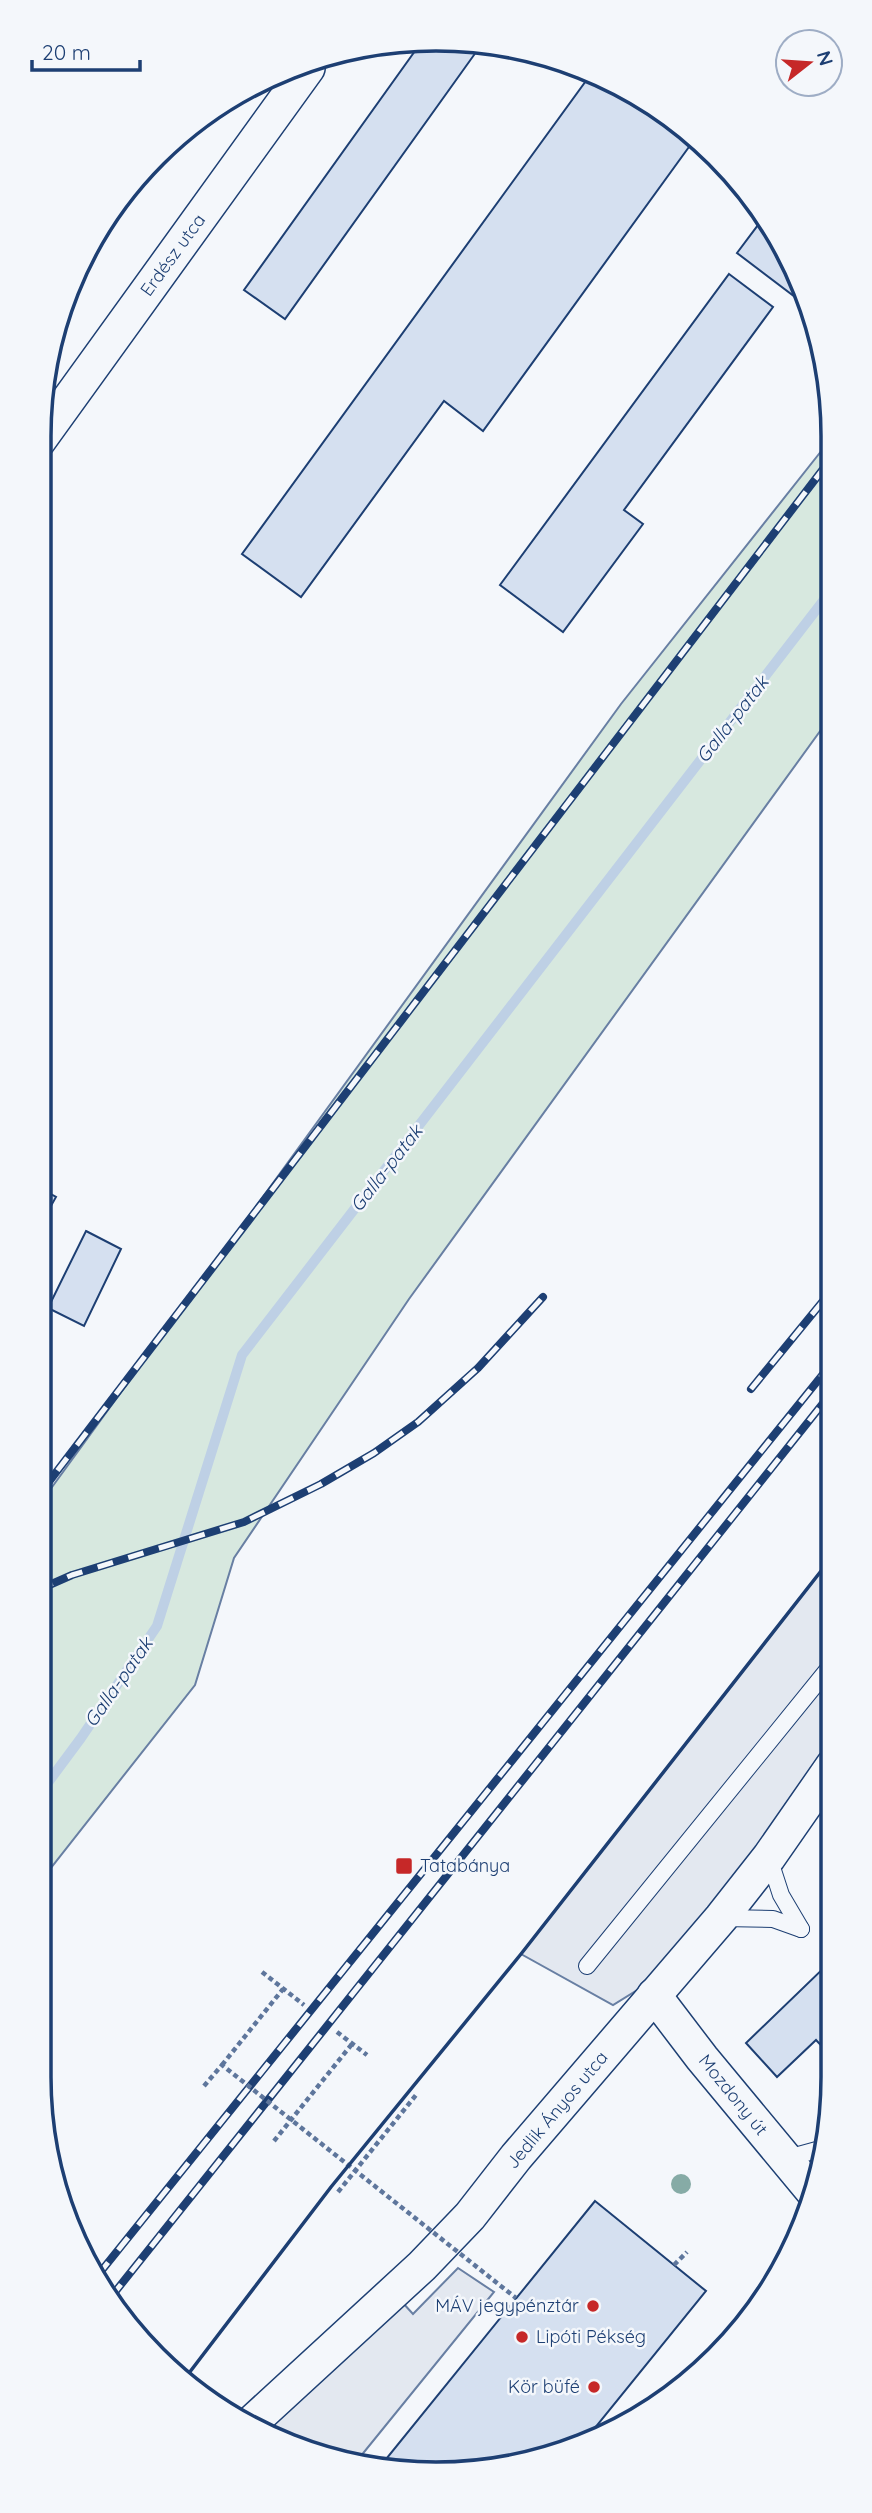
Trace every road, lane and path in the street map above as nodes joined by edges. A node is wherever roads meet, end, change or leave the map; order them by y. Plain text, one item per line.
1 (302, 75) edge
2 (52, 423) edge
3 (821, 1677) edge
4 (821, 1782) edge
5 (769, 1857) junction
6 (721, 1919) junction
7 (587, 1966) dead end
8 (262, 1972) dead end
9 (283, 1989) junction
10 (654, 1995) junction
11 (304, 2005) dead end
12 (337, 2032) dead end
13 (352, 2044) junction
14 (367, 2055) dead end
15 (222, 2065) junction
16 (204, 2086) dead end
17 (416, 2095) dead end
18 (291, 2120) junction
19 (274, 2141) dead end
20 (814, 2151) edge
21 (784, 2159) junction
22 (356, 2171) junction
23 (806, 2184) edge
24 (338, 2192) dead end
25 (687, 2252) dead end
26 (674, 2265) dead end
27 (516, 2298) dead end
28 (257, 2418) edge

1 - 2 street, Erdész utca
3 - 7 lane
4 - 5 street, Jedlik Ányos utca
5 - 6 street, Jedlik Ányos utca
5 - 6 lane
6 - 10 street, Jedlik Ányos utca
8 - 9 path
9 - 11 path
9 - 15 path
10 - 21 street, Mozdony út
10 - 28 street, Jedlik Ányos utca
12 - 13 path
13 - 14 path
13 - 18 path
15 - 16 path, bridge
15 - 18 path, bridge
17 - 22 path
18 - 19 path
18 - 22 path, bridge
20 - 21 lane
21 - 23 street, Mozdony út
22 - 24 path
22 - 27 path, bridge
25 - 26 path

